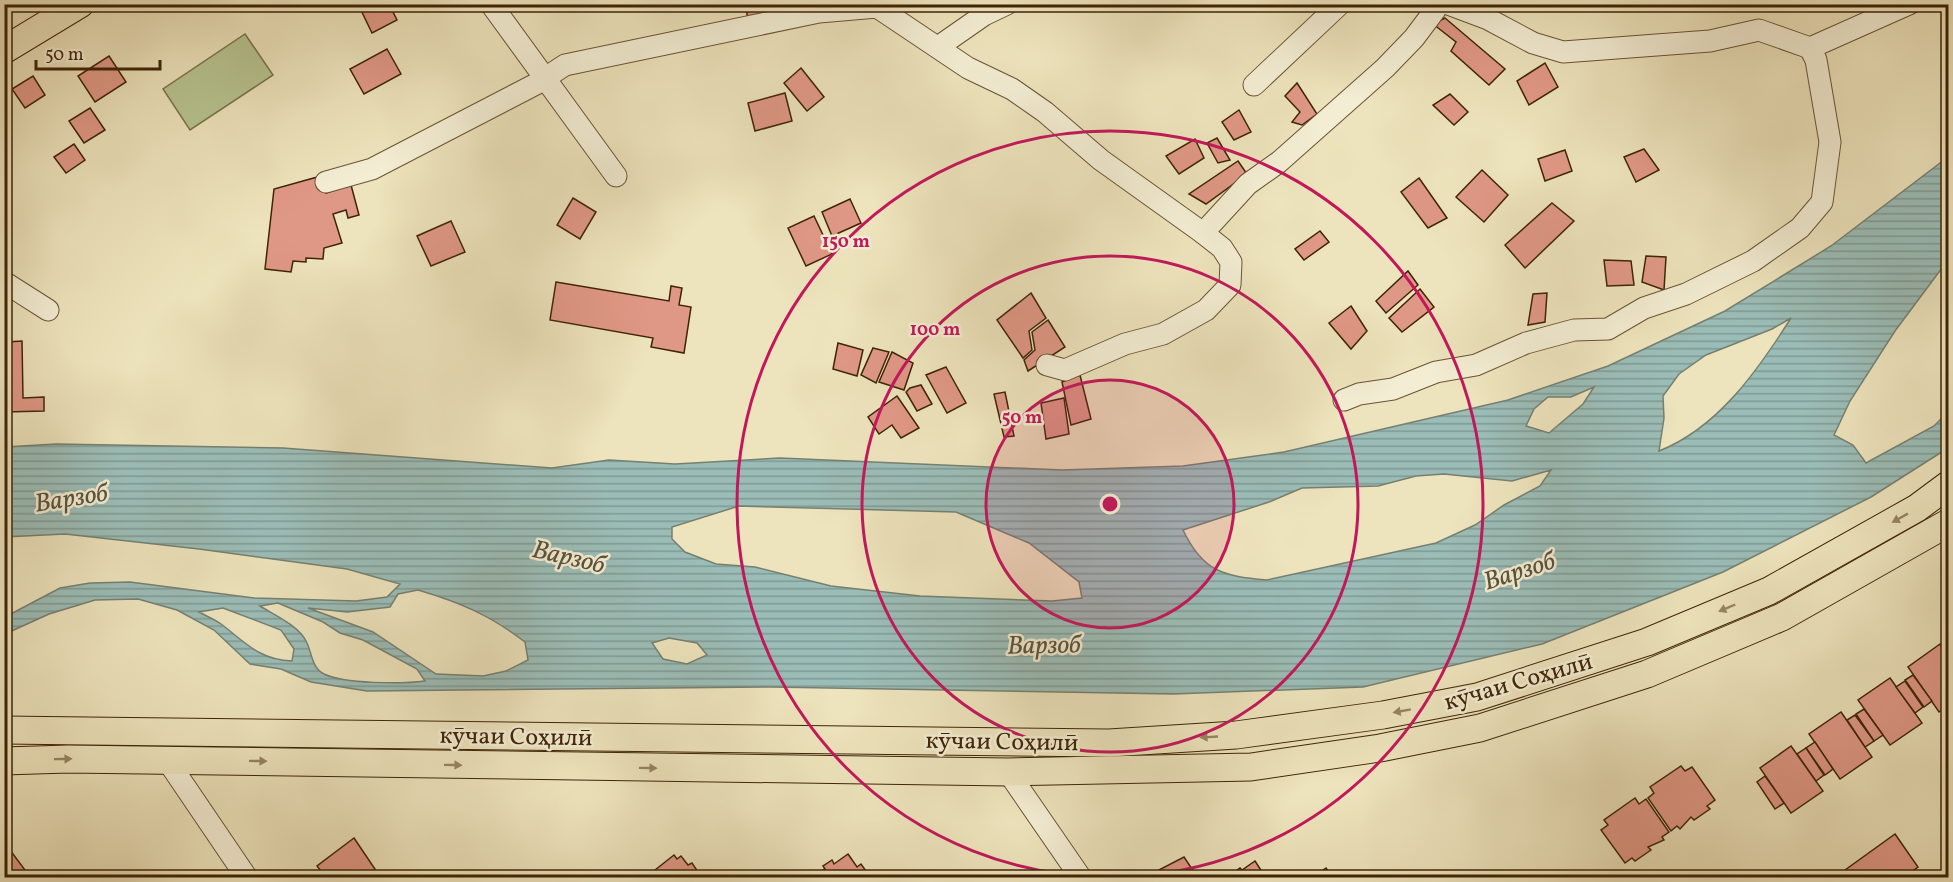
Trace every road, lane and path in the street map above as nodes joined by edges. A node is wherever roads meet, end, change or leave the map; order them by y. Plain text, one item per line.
1 (80, 4) edge
2 (491, 4) edge
3 (1007, 4) edge
4 (1340, 4) edge
5 (1436, 4) edge
6 (1448, 4) edge
7 (1909, 4) edge
8 (938, 47) junction
9 (1810, 48) junction
10 (4, 50) edge
11 (544, 79) junction
12 (1254, 85) dead end
13 (616, 176) dead end
14 (326, 182) dead end
15 (1203, 233) junction
16 (4, 282) edge
17 (48, 310) dead end
18 (1047, 365) dead end
19 (1344, 400) dead end
20 (1948, 485) edge
21 (1948, 523) edge
22 (4, 730) edge
23 (167, 760) junction
24 (4, 761) edge
25 (1008, 771) junction
26 (247, 878) edge
27 (1081, 878) edge

1 - 10 main road
2 - 11 street
3 - 8 street
4 - 12 street
5 - 15 street
6 - 9 street
7 - 9 street
8 - 11 street
8 - 15 street
9 - 19 street
11 - 13 street
11 - 14 street
15 - 18 street
16 - 17 street
20 -> 22 main road, кӯчаи Соҳилӣ
21 - 25 main road, кӯчаи Соҳилӣ
24 -> 23 main road, кӯчаи Соҳилӣ
23 -> 25 main road, кӯчаи Соҳилӣ
23 - 26 street
25 - 27 street

